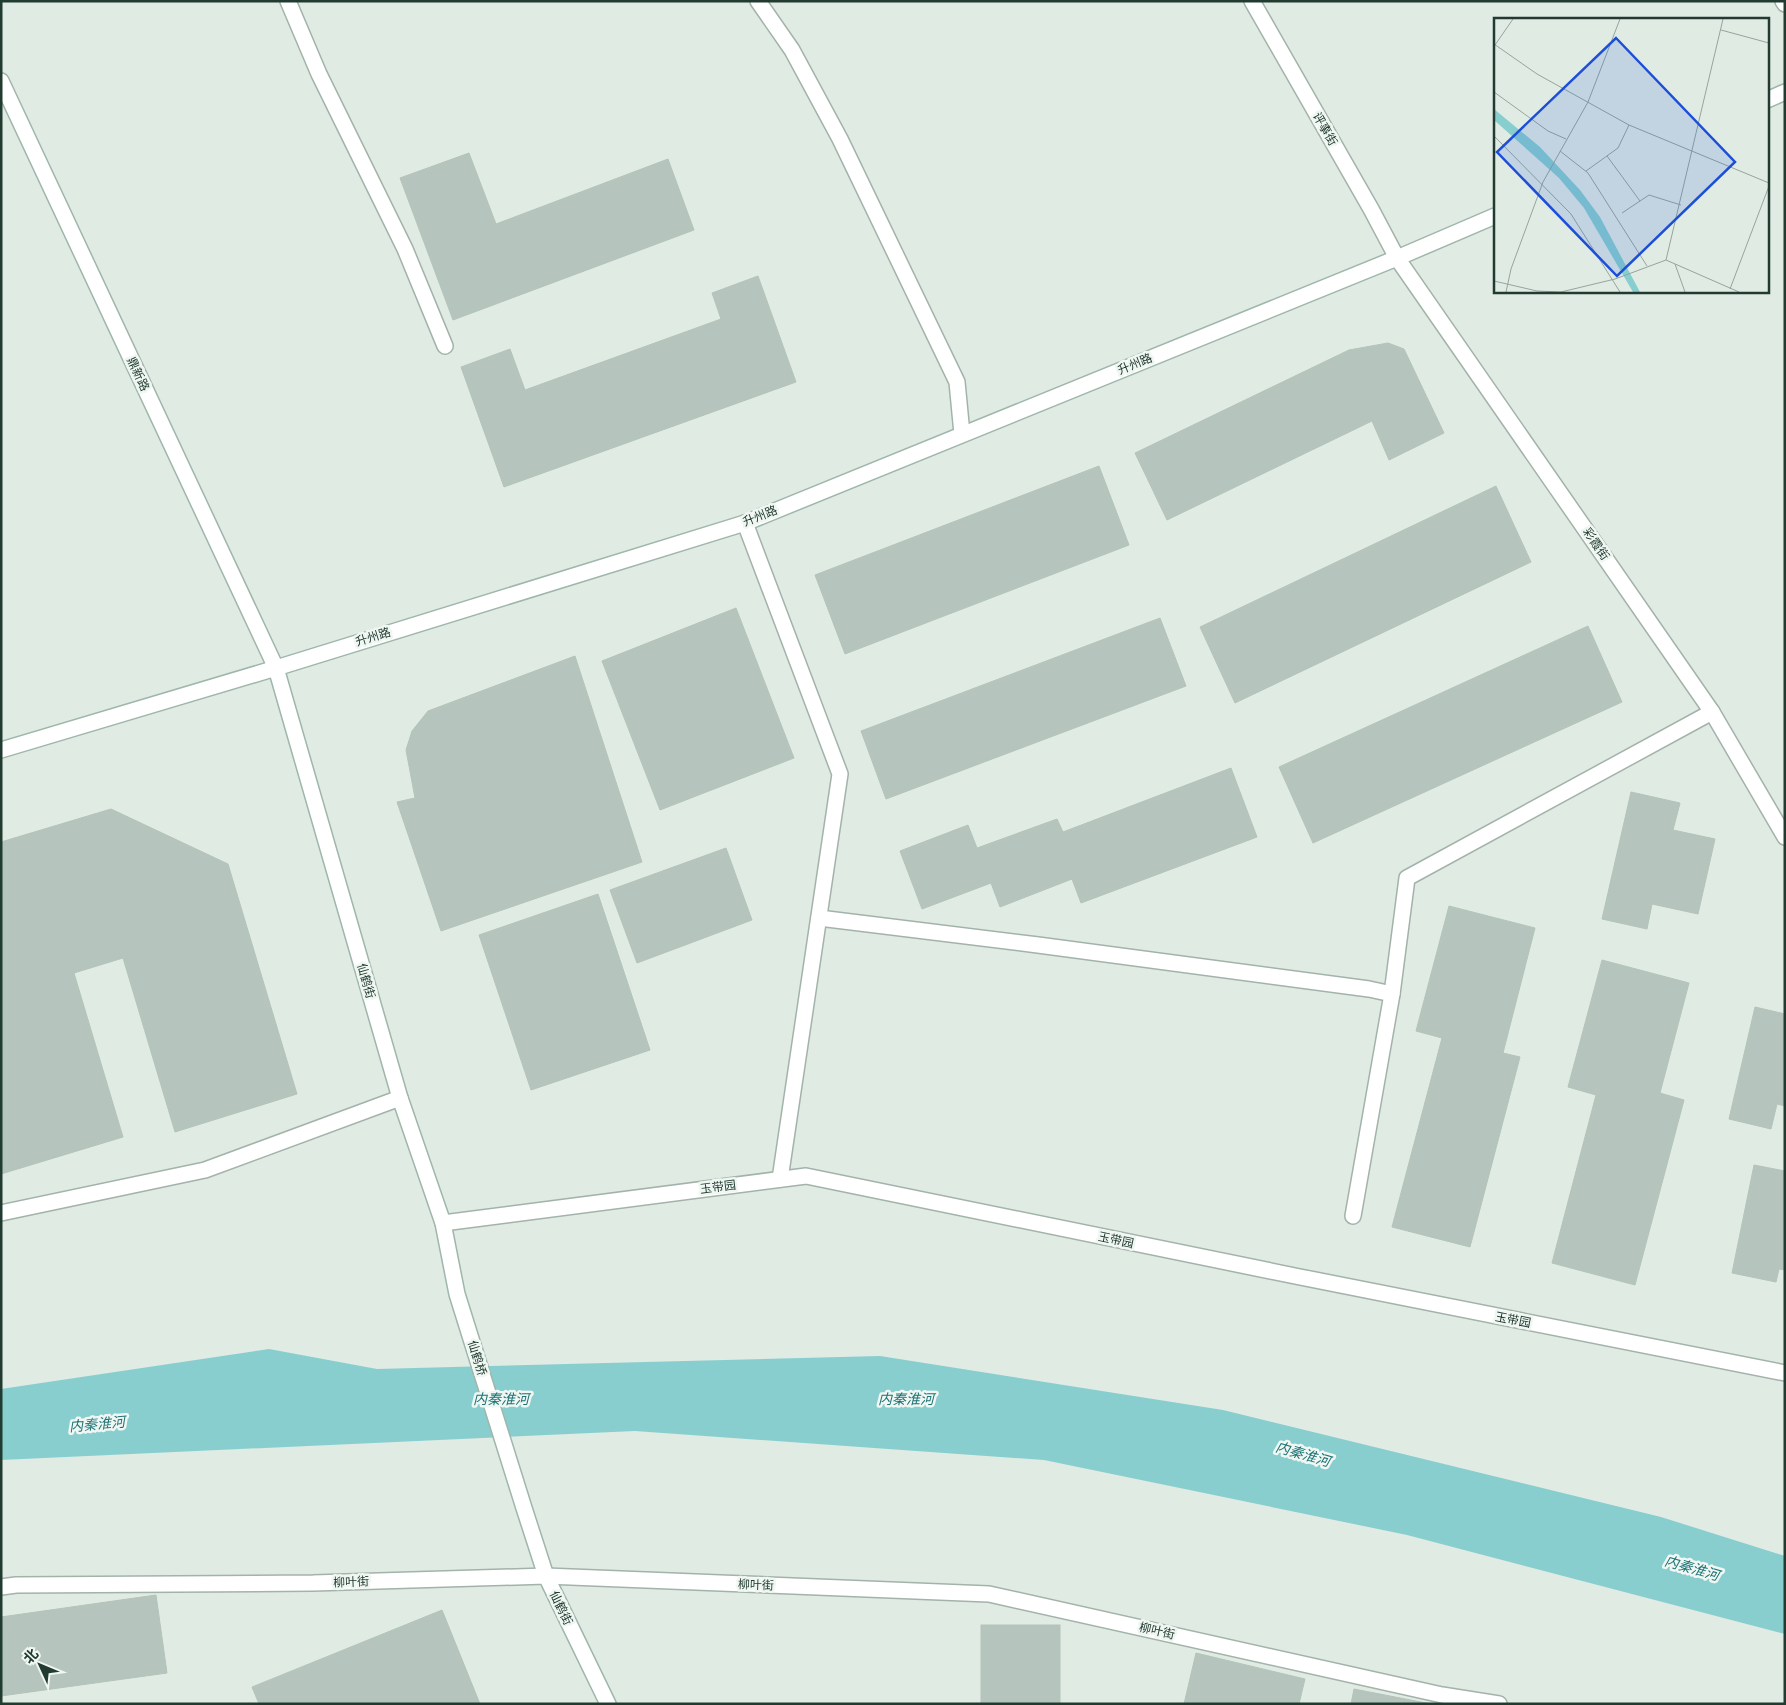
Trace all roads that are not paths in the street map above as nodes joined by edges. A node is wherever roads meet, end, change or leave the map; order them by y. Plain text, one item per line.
1 (288, 1) edge
2 (758, 1) edge
3 (1252, 1) edge
4 (1, 81) edge
5 (1785, 92) edge
6 (1768, 100) edge
7 (1494, 216) edge
8 (1397, 258) junction
9 (445, 346) dead end
10 (962, 434) junction
11 (745, 523) junction
12 (276, 668) junction
13 (1712, 712) junction
14 (1, 750) edge
15 (1785, 837) edge
16 (819, 918) junction
17 (1392, 994) junction
18 (400, 1098) junction
19 (780, 1179) junction
20 (1, 1213) edge
21 (1353, 1216) dead end
22 (443, 1223) junction
23 (457, 1294) joint
24 (1785, 1373) edge
25 (524, 1508) joint
26 (546, 1576) junction
27 (1, 1587) edge
28 (608, 1704) edge
29 (1499, 1704) edge

1 - 9 street
2 - 10 street
3 - 8 street, 评事街
4 - 12 street, 鼎新路
5 - 6 street
7 - 8 street, 升州路
8 - 10 street, 升州路
8 - 13 street, 彩霞街
10 - 11 street, 升州路
11 - 12 street, 升州路
11 - 16 street
12 - 14 street, 升州路
12 - 18 street, 仙鹤街
13 - 15 street, 彩霞街
13 - 17 street
16 - 17 street
16 - 19 street
17 - 21 street
18 - 20 street
18 - 22 street, 仙鹤街
19 - 22 street, 玉带园
19 - 24 street, 玉带园
22 - 23 street, 仙鹤街
23 - 25 street, 仙鹤桥
25 - 26 street, 仙鹤街
26 - 27 street, 柳叶街
26 - 28 street, 仙鹤街
26 - 29 street, 柳叶街

